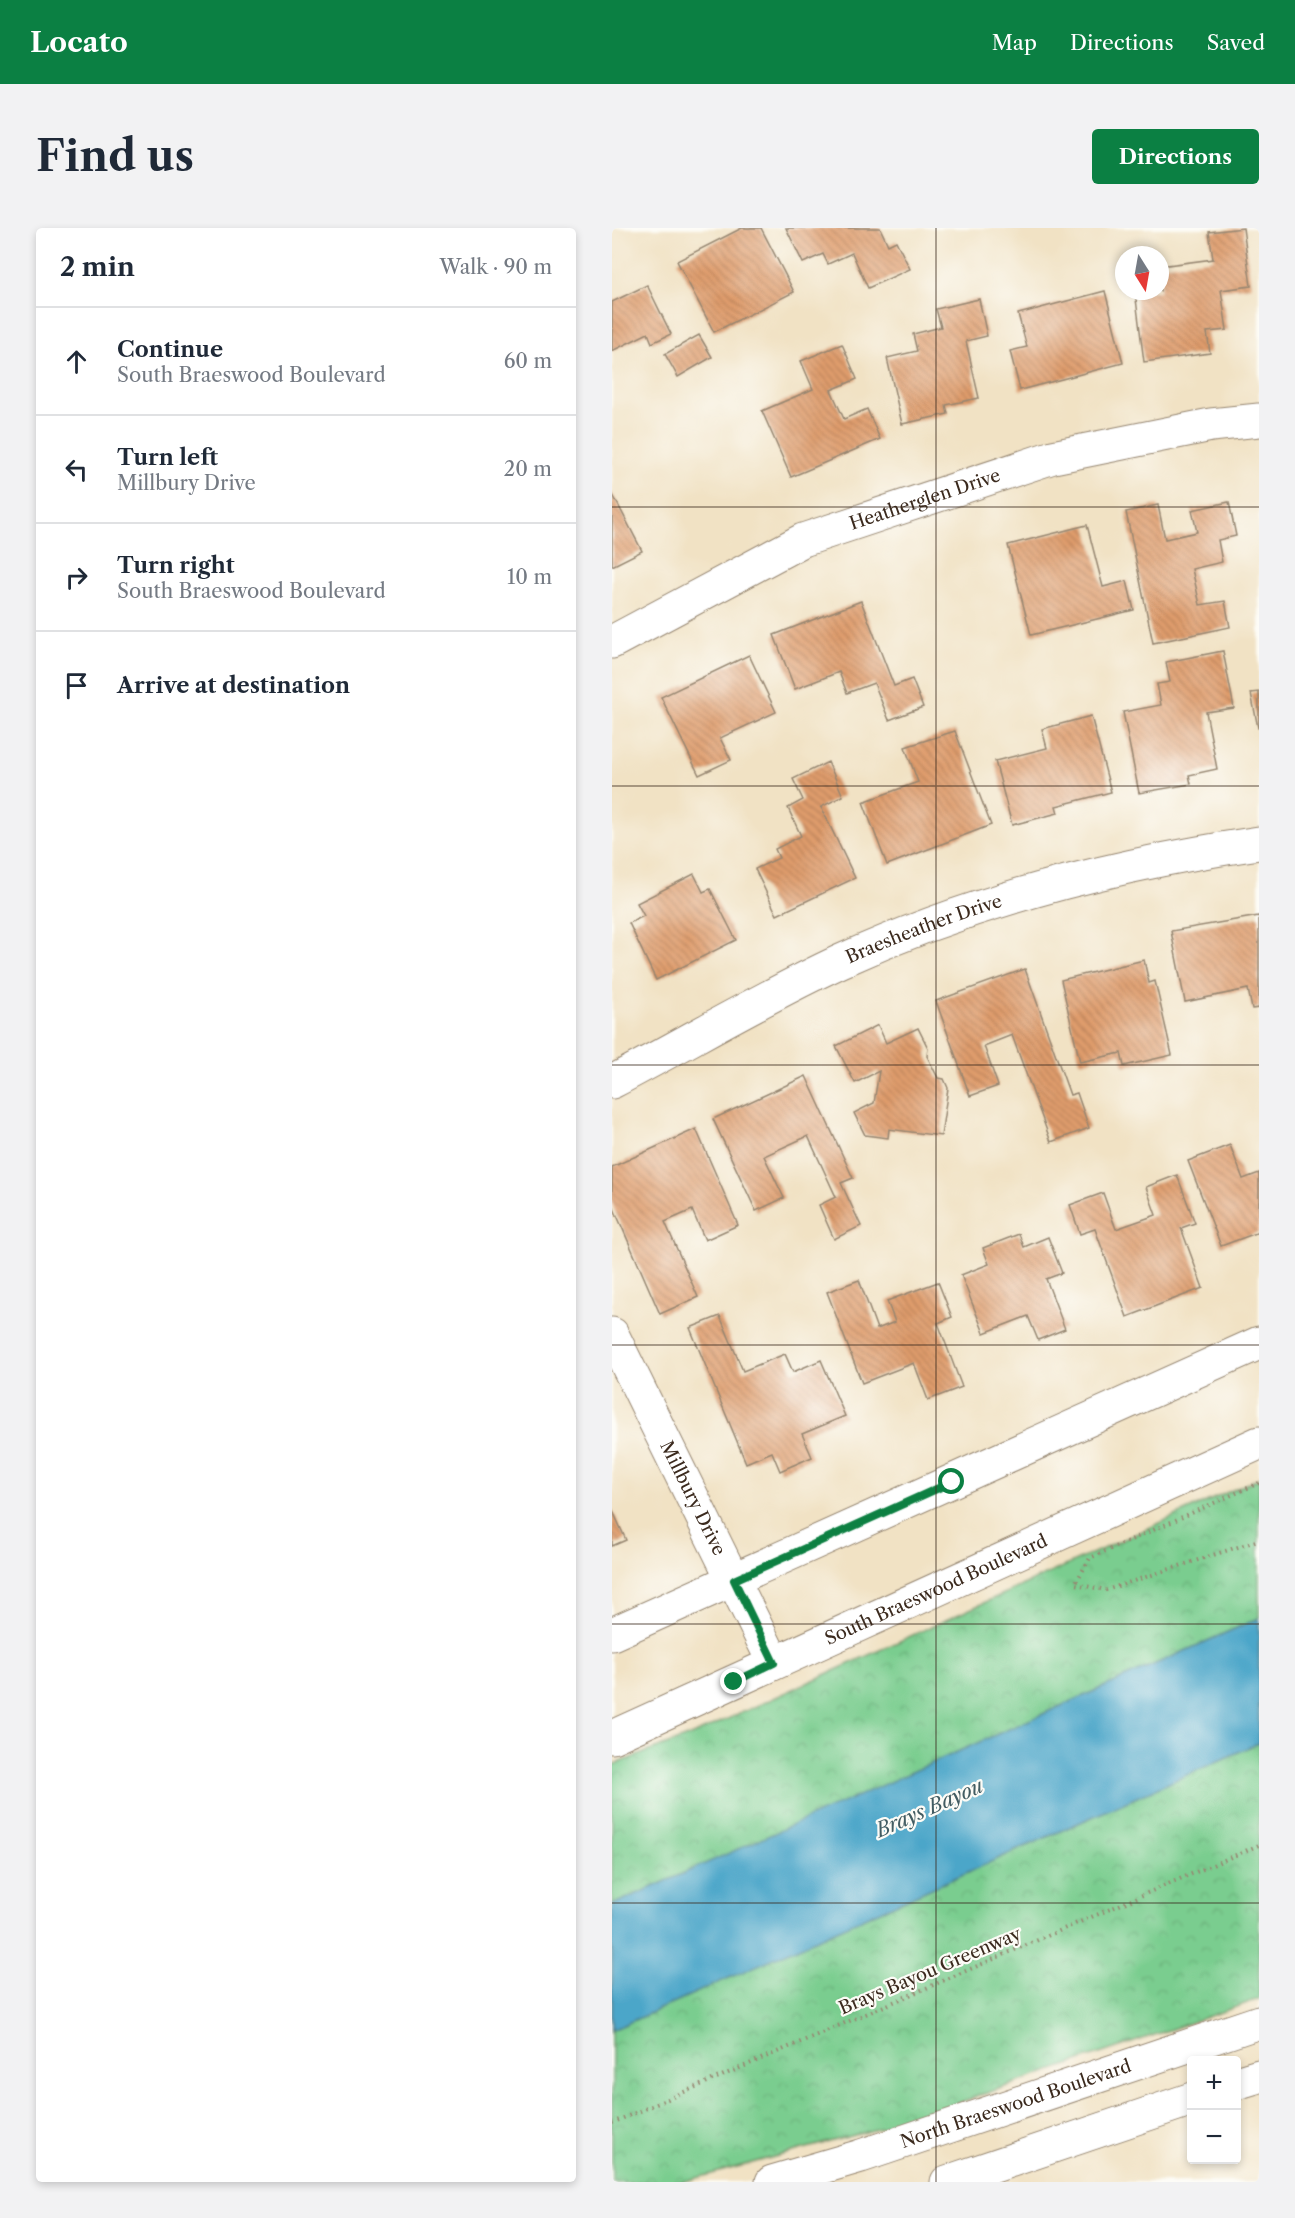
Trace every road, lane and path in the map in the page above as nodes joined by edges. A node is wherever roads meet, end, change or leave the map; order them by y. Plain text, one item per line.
1 (1259, 420) edge
2 (612, 642) edge
3 (1259, 843) edge
4 (612, 1082) edge
5 (612, 1334) edge
6 (1259, 1344) edge
7 (1259, 1443) edge
8 (1259, 1483) edge
9 (1259, 1540) edge
10 (734, 1580) junction
11 (612, 1634) edge
12 (774, 1663) junction
13 (612, 1737) edge
14 (1259, 1845) edge
15 (1259, 2022) edge
16 (1259, 2076) edge
17 (1241, 2082) edge
18 (1187, 2100) edge
19 (612, 2123) edge
20 (772, 2182) edge
21 (947, 2182) edge

1 - 2 main road, Heatherglen Drive
3 - 4 main road, Braesheather Drive
5 - 10 main road, Millbury Drive
6 - 10 main road
7 - 12 main road, South Braeswood Boulevard
8 - 9 path
10 - 11 main road
10 - 12 main road, Millbury Drive
12 - 13 main road, South Braeswood Boulevard
14 - 19 path, Brays Bayou Greenway
15 - 20 main road, North Braeswood Boulevard
16 - 17 main road
18 - 21 main road

